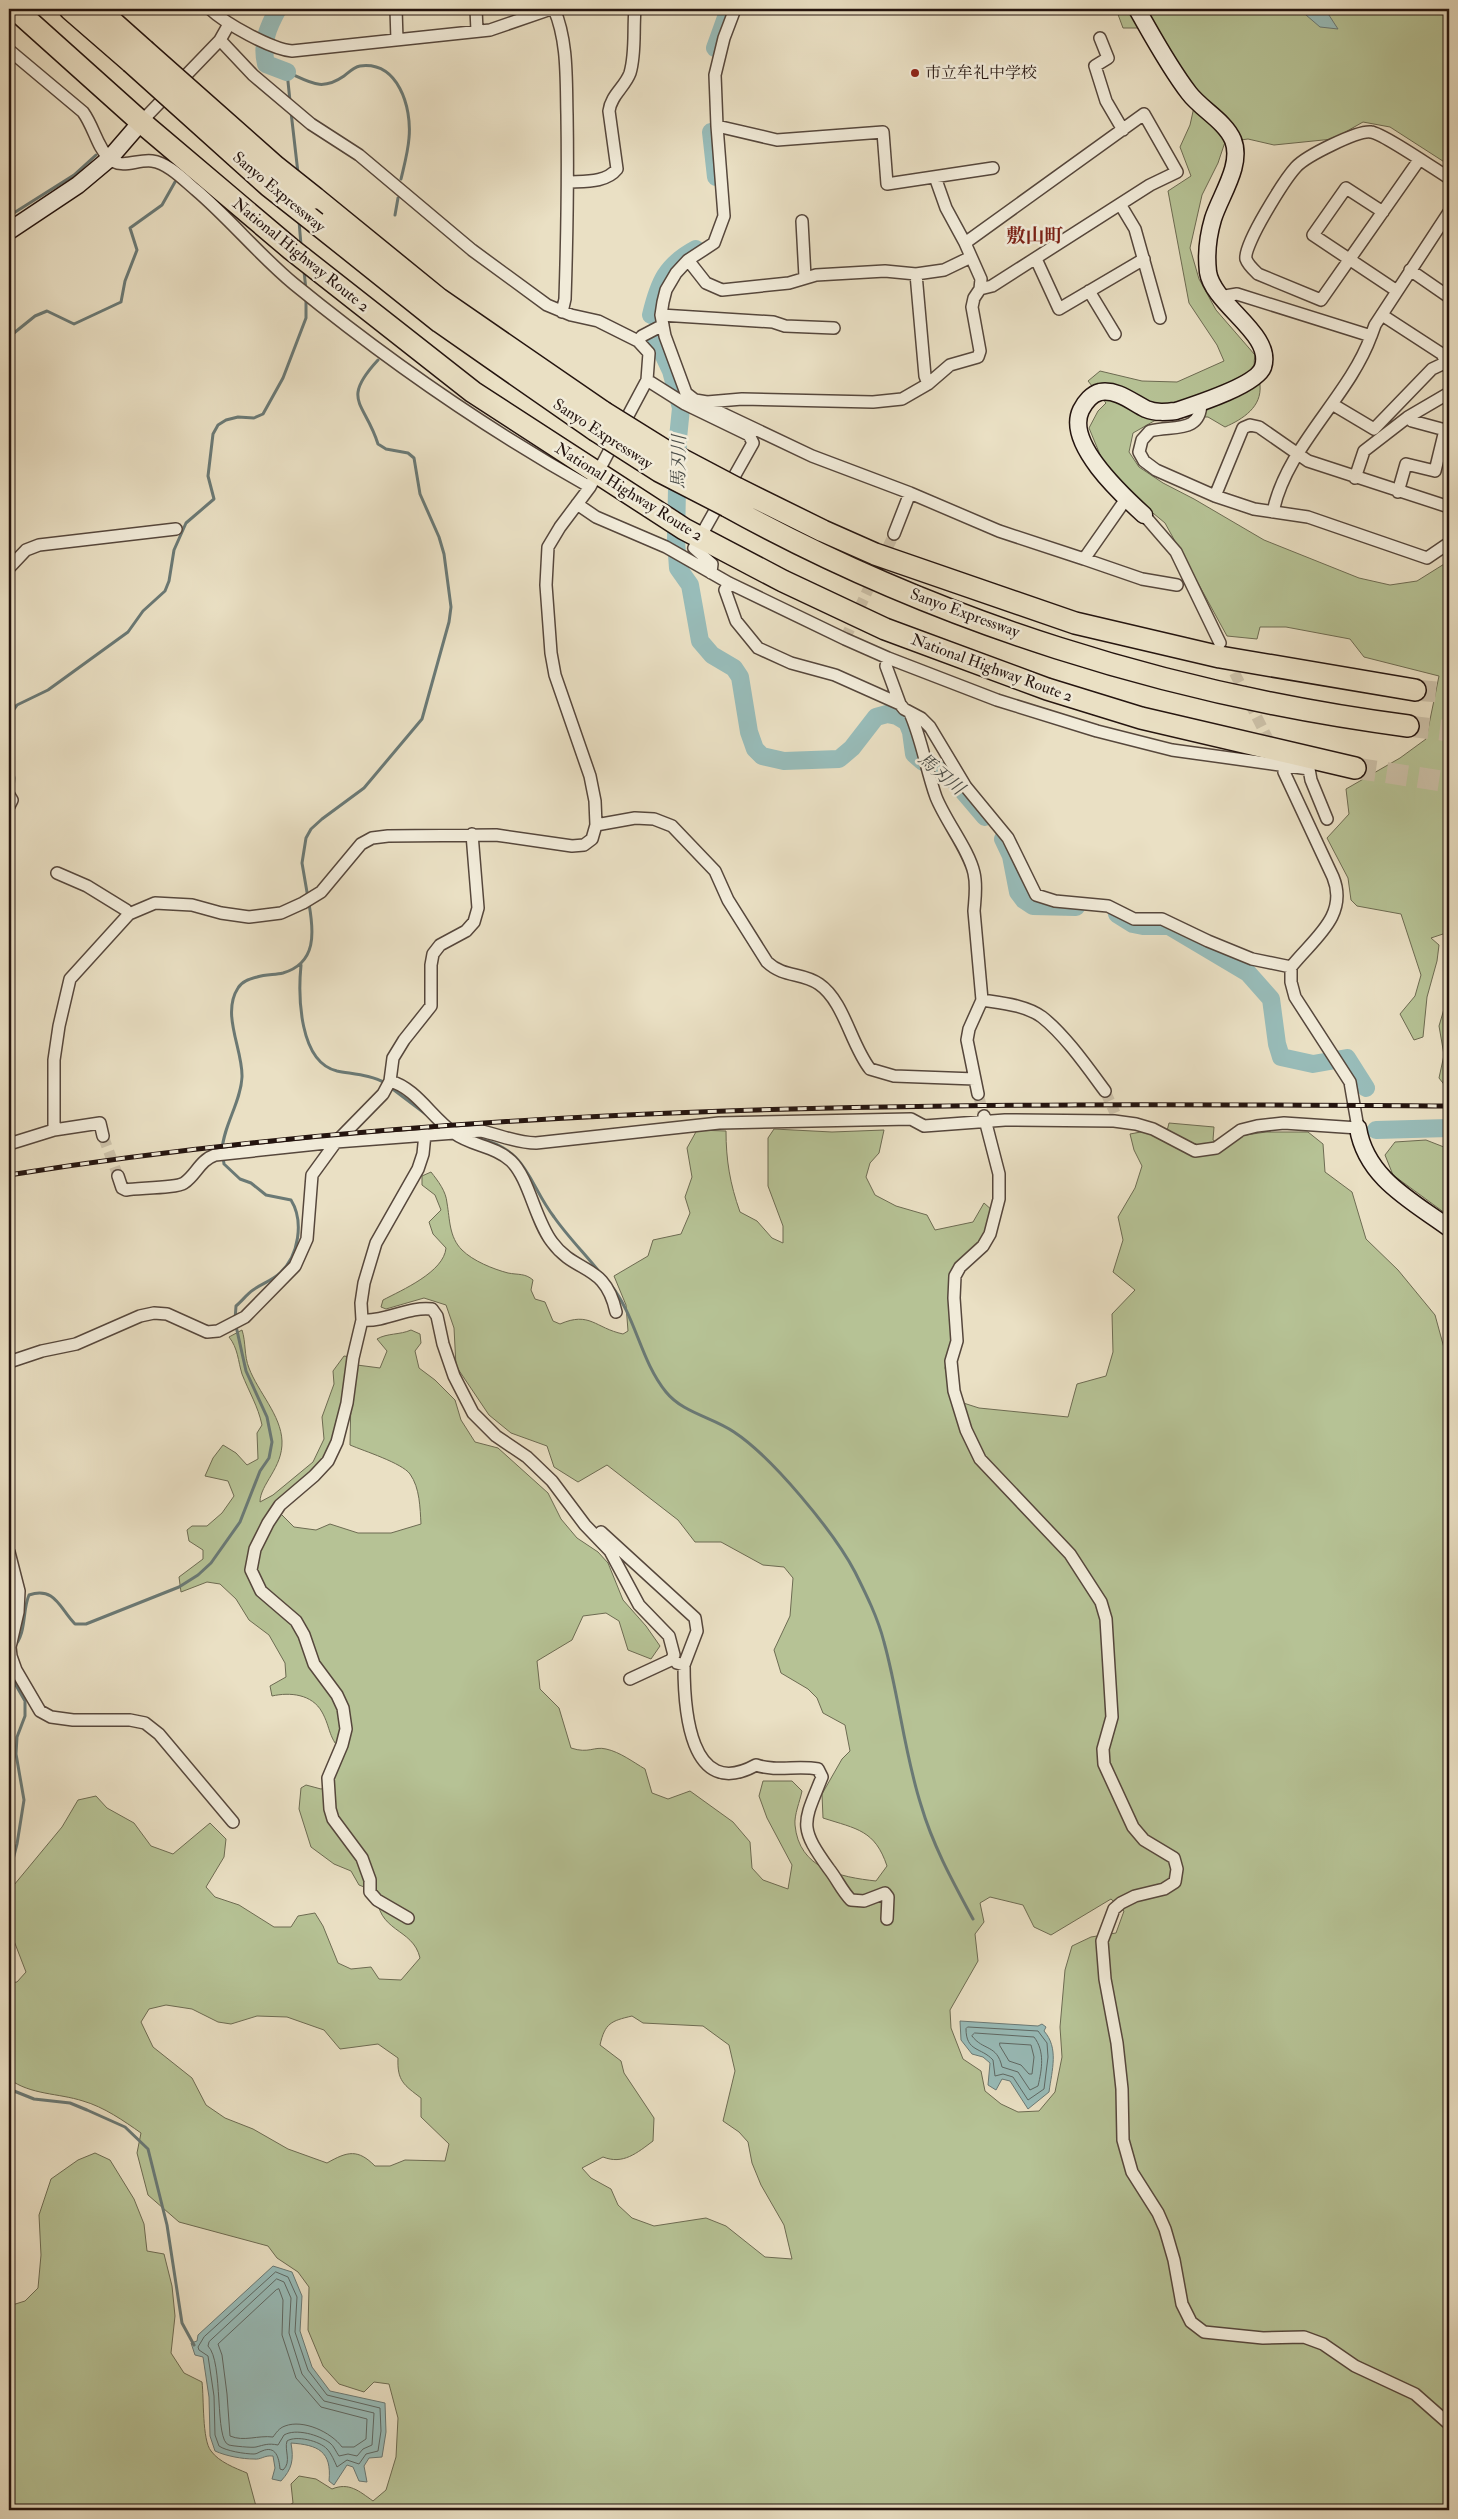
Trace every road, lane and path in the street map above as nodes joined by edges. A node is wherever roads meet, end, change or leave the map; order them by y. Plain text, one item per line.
1 (15, 9) edge
2 (70, 9) edge
3 (98, 9) edge
4 (210, 9) edge
5 (396, 9) edge
6 (476, 9) edge
7 (552, 9) edge
8 (635, 9) edge
9 (735, 9) edge
10 (1137, 9) edge
11 (537, 11) edge
12 (9, 17) edge
13 (229, 24) junction
14 (477, 31) junction
15 (1100, 38) dead end
16 (220, 40) junction
17 (397, 40) junction
18 (9, 50) edge
19 (138, 56) junction
20 (69, 57) junction
21 (141, 122) junction
22 (716, 126) junction
23 (1123, 130) junction
24 (109, 159) junction
25 (1419, 160) junction
26 (993, 168) dead end
27 (934, 177) junction
28 (1449, 178) edge
29 (568, 182) junction
30 (1120, 204) junction
31 (1383, 212) junction
32 (1449, 212) edge
33 (802, 221) dead end
34 (9, 231) edge
35 (965, 243) junction
36 (971, 257) junction
37 (1036, 259) junction
38 (1144, 259) junction
39 (688, 260) junction
40 (1350, 260) junction
41 (1410, 270) junction
42 (916, 274) junction
43 (805, 277) junction
44 (980, 289) junction
45 (1089, 291) junction
46 (1397, 291) junction
47 (1449, 296) edge
48 (1219, 297) junction
49 (562, 312) junction
50 (1382, 315) junction
51 (1160, 318) dead end
52 (662, 320) junction
53 (834, 328) dead end
54 (1115, 334) dead end
55 (1371, 336) junction
56 (638, 341) junction
57 (1448, 362) edge
58 (647, 380) junction
59 (928, 384) junction
60 (1449, 393) edge
61 (742, 399) junction
62 (706, 402) junction
63 (1201, 402) junction
64 (1332, 404) junction
65 (1408, 416) junction
66 (599, 421) junction
67 (738, 425) junction
68 (1447, 431) edge
69 (1299, 454) junction
70 (1355, 478) junction
71 (593, 480) junction
72 (1398, 492) junction
73 (910, 493) junction
74 (1215, 496) junction
75 (732, 497) junction
76 (1126, 499) junction
77 (577, 504) junction
78 (1449, 507) edge
79 (1273, 512) junction
80 (1144, 515) joint
81 (176, 529) dead end
82 (685, 529) junction
83 (894, 534) tunnel mouth
84 (1449, 543) edge
85 (1084, 559) junction
86 (9, 568) edge
87 (711, 573) junction
88 (730, 583) junction
89 (1177, 585) dead end
90 (1220, 643) dead end
91 (888, 658) junction
92 (1415, 690) tunnel mouth
93 (900, 704) junction
94 (910, 712) junction
95 (1408, 726) tunnel mouth
96 (1355, 768) tunnel mouth
97 (1284, 772) dead end
98 (9, 795) edge
99 (9, 806) edge
100 (1327, 819) dead end
101 (596, 825) junction
102 (472, 834) junction
103 (57, 873) dead end
104 (129, 914) junction
105 (1291, 967) junction
106 (982, 1000) junction
107 (975, 1079) junction
108 (390, 1081) junction
109 (1106, 1091) tunnel mouth
110 (978, 1094) tunnel mouth
111 (985, 1119) junction
112 (1358, 1128) junction
113 (54, 1130) junction
114 (453, 1133) junction
115 (426, 1134) junction
116 (103, 1136) tunnel mouth
117 (336, 1142) junction
118 (9, 1144) edge
119 (118, 1176) tunnel mouth
120 (1449, 1228) edge
121 (616, 1312) dead end
122 (362, 1320) junction
123 (9, 1362) edge
124 (574, 1510) junction
125 (9, 1552) edge
126 (671, 1660) junction
127 (684, 1665) junction
128 (630, 1679) dead end
129 (232, 1822) dead end
130 (408, 1918) dead end
131 (886, 1919) dead end
132 (1449, 2424) edge

1 - 20 highway, National Highway Route 2
2 - 19 highway, Sanyo Expressway
3 - 19 highway, Sanyo Expressway
4 - 13 street
5 - 17 street
6 - 14 street
7 - 11 street
7 - 29 street
8 - 29 street
9 - 22 street
10 - 48 street
11 - 14 street
12 - 20 highway
13 - 16 street
13 - 17 street
14 - 17 street
15 - 23 street
16 - 21 street
16 - 49 street
18 - 24 street
19 - 66 highway, Sanyo Expressway, bridge
19 - 66 highway, Sanyo Expressway, bridge
20 - 21 highway, National Highway Route 2
21 - 24 street
21 - 71 highway, National Highway Route 2
22 - 27 street
22 - 39 street
23 - 30 street
23 - 35 street
24 - 34 street
24 - 71 street
25 - 28 street
25 - 31 street
25 - 40 street
26 - 27 street
27 - 35 street
29 - 49 street
30 - 37 street
30 - 38 street
31 - 40 street
31 - 40 street
32 - 41 street
33 - 43 street
35 - 36 street
36 - 42 street
36 - 44 street
37 - 44 street
37 - 45 street
38 - 45 street
38 - 51 street
39 - 43 street
39 - 52 street
40 - 46 street
41 - 46 street
41 - 47 street
42 - 43 street
42 - 59 street
44 - 59 street
45 - 54 street
46 - 50 street
48 - 55 street
48 - 63 street
49 - 56 street
50 - 55 street
50 - 57 street
52 - 53 street
52 - 56 street
52 - 62 street
55 - 64 street
56 - 58 street
57 - 64 street
58 - 67 street
58 - 71 street
59 - 61 street
60 - 65 street
61 - 62 street
61 - 67 street
62 - 67 street
63 - 74 street
63 - 76 street
64 - 69 street
65 - 68 street
65 - 70 street
66 - 75 highway, Sanyo Expressway, bridge
67 - 73 street
67 - 82 street
68 - 72 street
69 - 70 street
69 - 74 street
69 - 79 street
70 - 72 street
71 - 77 street
71 - 82 highway, National Highway Route 2
72 - 78 street
73 - 83 street
73 - 85 street
74 - 79 street
75 - 92 highway, Sanyo Expressway
75 - 95 highway, Sanyo Expressway
76 - 80 street
76 - 85 street
77 - 87 street
77 - 101 street
79 - 84 street
80 - 90 street
81 - 86 street
82 - 87 street
82 - 96 highway, National Highway Route 2
85 - 89 street
87 - 88 street
88 - 91 street
88 - 93 street
91 - 93 street
91 - 100 street
93 - 94 street
94 - 105 street
94 - 106 street
97 - 105 street
98 - 99 street
101 - 102 street
101 - 107 street
102 - 104 street
102 - 108 street
103 - 104 street
104 - 113 street
105 - 112 street
106 - 107 street
106 - 109 street
107 - 110 street
108 - 114 street
108 - 117 street
111 - 112 street
111 - 114 street
111 - 132 street
112 - 120 street
113 - 116 street
113 - 118 street
114 - 115 street
114 - 121 street
115 - 117 street
115 - 122 street
117 - 119 street
117 - 123 street
122 - 124 street
122 - 130 street
124 - 126 street
124 - 127 street
125 - 129 street
126 - 127 street
126 - 128 street
127 - 131 street

